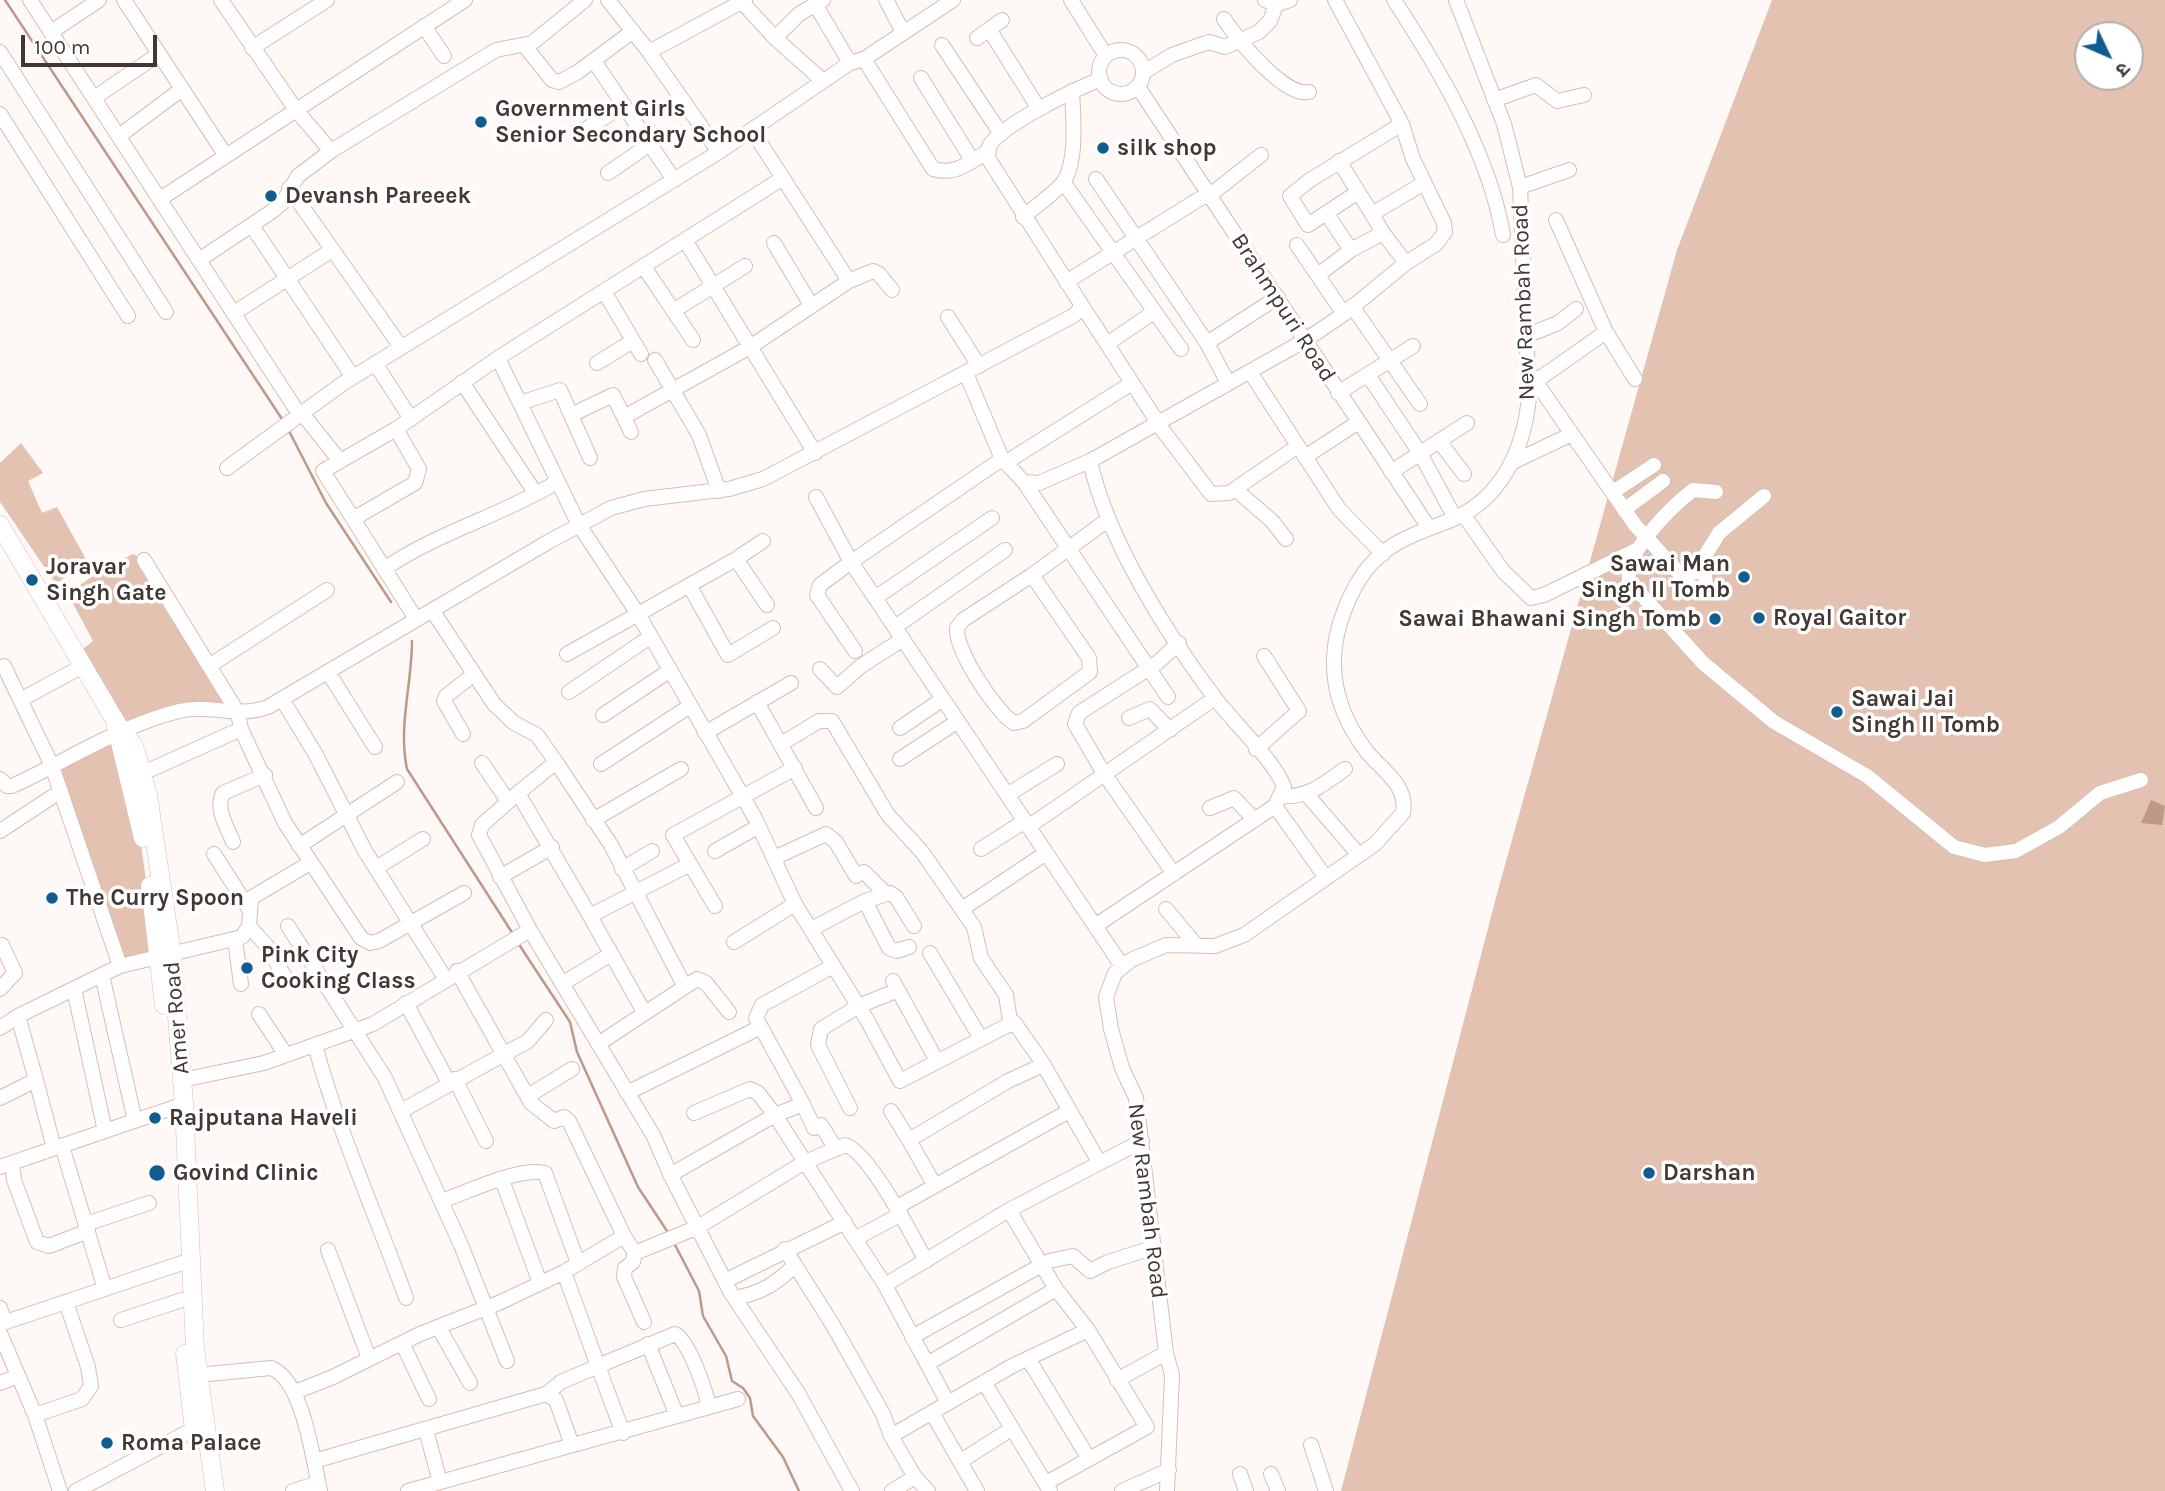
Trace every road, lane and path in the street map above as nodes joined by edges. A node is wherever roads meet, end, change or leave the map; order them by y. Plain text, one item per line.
1 (30, 0) edge
2 (99, 0) edge
3 (124, 0) edge
4 (221, 0) edge
5 (327, 0) edge
6 (465, 0) edge
7 (585, 0) edge
8 (608, 0) edge
9 (886, 0) edge
10 (953, 0) edge
11 (1070, 0) edge
12 (1335, 0) edge
13 (1394, 0) edge
14 (1456, 0) edge
15 (742, 1) edge
16 (819, 2) edge
17 (1277, 2) edge
18 (1224, 19) dead end
19 (1002, 20) dead end
20 (424, 26) junction
21 (633, 31) junction
22 (51, 32) junction
23 (903, 33) junction
24 (775, 38) junction
25 (1239, 41) junction
26 (524, 45) junction
27 (942, 45) dead end
28 (252, 48) junction
29 (0, 52) edge
30 (649, 52) junction
31 (159, 54) junction
32 (444, 56) dead end
33 (1106, 56) junction
34 (594, 61) junction
35 (857, 61) junction
36 (1144, 72) junction
37 (921, 78) dead end
38 (1101, 79) junction
39 (823, 81) junction
40 (1138, 87) junction
41 (182, 89) junction
42 (1072, 90) junction
43 (1309, 92) dead end
44 (1584, 95) dead end
45 (94, 98) junction
46 (1494, 100) junction
47 (624, 105) junction
48 (1039, 109) junction
49 (296, 110) junction
50 (0, 114) edge
51 (1402, 124) junction
52 (752, 130) junction
53 (578, 134) dead end
54 (1001, 134) junction
55 (119, 136) junction
56 (650, 145) junction
57 (331, 151) junction
58 (989, 151) junction
59 (719, 152) junction
60 (1261, 155) dead end
61 (226, 156) junction
62 (972, 160) junction
63 (1339, 161) junction
64 (1569, 170) dead end
65 (608, 173) dead end
66 (783, 178) junction
67 (1096, 179) dead end
68 (674, 180) junction
69 (1064, 183) junction
70 (1424, 183) junction
71 (1520, 187) junction
72 (289, 188) junction
73 (1358, 192) junction
74 (1209, 194) junction
75 (160, 199) junction
76 (1372, 214) junction
77 (1326, 215) junction
78 (1023, 217) junction
79 (1556, 220) dead end
80 (252, 226) junction
81 (1383, 233) junction
82 (1503, 235) dead end
83 (1134, 239) junction
84 (685, 240) junction
85 (774, 243) dead end
86 (1297, 244) dead end
87 (332, 250) junction
88 (1351, 250) junction
89 (1113, 253) junction
90 (199, 260) junction
91 (1406, 263) junction
92 (746, 266) dead end
93 (644, 267) junction
94 (1318, 275) junction
95 (288, 279) junction
96 (849, 281) junction
97 (1066, 282) junction
98 (713, 286) junction
99 (892, 290) dead end
100 (605, 293) junction
101 (1278, 297) junction
102 (1081, 304) junction
103 (811, 305) junction
104 (1576, 309) dead end
105 (1348, 310) junction
106 (673, 311) junction
107 (166, 312) dead end
108 (1154, 312) junction
109 (234, 313) junction
110 (128, 316) dead end
111 (948, 317) dead end
112 (1606, 332) junction
113 (1526, 336) junction
114 (693, 340) dead end
115 (633, 341) junction
116 (1304, 341) junction
117 (1207, 343) junction
118 (1107, 344) junction
119 (750, 346) junction
120 (1413, 346) dead end
121 (401, 347) junction
122 (1181, 349) dead end
123 (498, 358) junction
124 (1390, 361) junction
125 (375, 363) junction
126 (597, 363) dead end
127 (972, 370) junction
128 (1250, 372) junction
129 (1368, 375) junction
130 (353, 377) junction
131 (1532, 377) junction
132 (1635, 379) dead end
133 (462, 382) junction
134 (1132, 383) junction
135 (1228, 383) junction
136 (674, 390) junction
137 (1338, 393) junction
138 (520, 403) junction
139 (1420, 404) dead end
140 (298, 415) junction
141 (571, 415) junction
142 (624, 417) junction
143 (411, 419) junction
144 (1156, 421) junction
145 (1357, 423) junction
146 (1467, 423) dead end
147 (396, 429) junction
148 (631, 432) dead end
149 (1572, 433) junction
150 (1439, 441) junction
151 (1302, 451) junction
152 (815, 453) junction
153 (1420, 453) junction
154 (590, 458) dead end
155 (340, 461) junction
156 (1003, 461) junction
157 (1090, 461) junction
158 (1513, 462) junction
159 (1654, 465) dead end
160 (227, 468) dead end
161 (1391, 472) junction
162 (1464, 474) dead end
163 (1663, 481) dead end
164 (557, 482) junction
165 (1024, 482) junction
166 (1235, 489) junction
167 (719, 491) junction
168 (1613, 492) junction
169 (1716, 492) dead end
170 (536, 494) junction
171 (1764, 496) dead end
172 (816, 497) dead end
173 (1625, 510) junction
174 (1459, 516) junction
175 (992, 518) dead end
176 (354, 519) junction
177 (1109, 519) junction
178 (0, 525) edge
179 (579, 525) junction
180 (1429, 528) junction
181 (1646, 538) junction
182 (1286, 539) dead end
183 (763, 541) dead end
184 (1066, 549) junction
185 (1005, 550) dead end
186 (1634, 551) junction
187 (1383, 554) junction
188 (736, 559) junction
189 (144, 560) dead end
190 (851, 562) junction
191 (384, 569) junction
192 (1032, 575) junction
193 (689, 585) junction
194 (327, 590) dead end
195 (875, 598) junction
196 (767, 606) dead end
197 (432, 610) junction
198 (638, 614) junction
199 (414, 621) junction
200 (773, 628) dead end
201 (899, 633) junction
202 (650, 636) junction
203 (1179, 643) junction
204 (855, 651) dead end
205 (567, 654) dead end
206 (1264, 656) dead end
207 (4, 666) dead end
208 (83, 666) junction
209 (209, 666) junction
210 (1147, 668) junction
211 (820, 669) dead end
212 (670, 671) junction
213 (327, 672) junction
214 (473, 675) junction
215 (791, 682) dead end
216 (569, 692) dead end
217 (1168, 697) dead end
218 (1215, 698) junction
219 (282, 699) junction
220 (943, 699) junction
221 (20, 700) junction
222 (757, 702) junction
223 (690, 706) junction
224 (238, 713) junction
225 (603, 715) dead end
226 (1129, 718) dead end
227 (958, 721) junction
228 (119, 728) junction
229 (900, 728) dead end
230 (241, 729) junction
231 (1170, 730) junction
232 (705, 733) junction
233 (463, 734) dead end
234 (781, 744) junction
235 (375, 747) dead end
236 (1256, 749) junction
237 (900, 759) dead end
238 (556, 762) junction
239 (482, 763) dead end
240 (601, 764) dead end
241 (1057, 764) dead end
242 (52, 766) junction
243 (795, 768) junction
244 (681, 769) dead end
245 (1345, 769) dead end
246 (143, 773) junction
247 (1104, 774) junction
248 (265, 775) junction
249 (0, 779) edge
250 (2141, 780) dead end
251 (397, 782) dead end
252 (61, 791) junction
253 (1007, 795) junction
254 (513, 797) junction
255 (1308, 797) dead end
256 (744, 798) junction
257 (1279, 801) junction
258 (816, 808) dead end
259 (1210, 808) dead end
260 (345, 813) junction
261 (593, 820) junction
262 (1255, 820) junction
263 (1027, 824) junction
264 (759, 826) junction
265 (0, 831) edge
266 (423, 839) dead end
267 (233, 842) dead end
268 (299, 846) junction
269 (552, 847) junction
270 (981, 849) dead end
271 (652, 851) dead end
272 (715, 851) dead end
273 (1046, 853) junction
274 (214, 854) dead end
275 (1359, 855) junction
276 (774, 858) junction
277 (310, 863) junction
278 (690, 864) junction
279 (376, 868) junction
280 (622, 869) junction
281 (1174, 874) junction
282 (500, 877) junction
283 (1326, 878) junction
284 (635, 891) junction
285 (464, 893) dead end
286 (886, 894) junction
287 (865, 901) junction
288 (795, 904) junction
289 (715, 906) dead end
290 (249, 909) junction
291 (962, 909) junction
292 (1166, 909) dead end
293 (590, 916) junction
294 (410, 922) junction
295 (249, 926) junction
296 (288, 926) dead end
297 (914, 926) dead end
298 (1095, 926) junction
299 (811, 929) junction
300 (519, 937) junction
301 (236, 940) junction
302 (734, 942) dead end
303 (2, 945) edge
304 (1196, 945) junction
305 (909, 947) dead end
306 (930, 953) dead end
307 (611, 954) junction
308 (165, 956) junction
309 (120, 966) junction
310 (833, 966) junction
311 (1122, 967) junction
312 (102, 975) junction
313 (451, 975) junction
314 (285, 977) dead end
315 (241, 984) dead end
316 (562, 984) junction
317 (684, 985) junction
318 (0, 989) edge
319 (74, 989) junction
320 (406, 1003) junction
321 (859, 1006) junction
322 (644, 1012) junction
323 (729, 1012) dead end
324 (259, 1014) dead end
325 (18, 1016) junction
326 (546, 1020) dead end
327 (1010, 1021) junction
328 (761, 1027) junction
329 (0, 1028) edge
330 (354, 1031) junction
331 (980, 1037) junction
332 (598, 1044) junction
333 (315, 1045) junction
334 (505, 1052) junction
335 (286, 1055) junction
336 (937, 1060) junction
337 (1043, 1065) junction
338 (572, 1069) dead end
339 (36, 1080) junction
340 (182, 1080) junction
341 (452, 1081) junction
342 (627, 1093) junction
343 (528, 1096) junction
344 (0, 1098) edge
345 (803, 1104) junction
346 (179, 1105) junction
347 (850, 1108) dead end
348 (401, 1111) junction
349 (891, 1111) dead end
350 (1069, 1111) junction
351 (694, 1112) dead end
352 (775, 1115) junction
353 (135, 1121) junction
354 (105, 1131) junction
355 (909, 1140) junction
356 (486, 1141) dead end
357 (1142, 1141) junction
358 (58, 1147) junction
359 (836, 1149) junction
360 (805, 1162) junction
361 (1099, 1163) junction
362 (6, 1165) edge
363 (670, 1175) junction
364 (502, 1180) junction
365 (935, 1186) junction
366 (441, 1201) junction
367 (149, 1203) dead end
368 (1009, 1210) junction
369 (899, 1211) junction
370 (845, 1222) junction
371 (87, 1227) junction
372 (698, 1227) junction
373 (624, 1236) junction
374 (855, 1239) junction
375 (1155, 1247) junction
376 (785, 1249) junction
377 (328, 1250) dead end
378 (635, 1252) junction
379 (926, 1261) junction
380 (186, 1262) junction
381 (578, 1263) junction
382 (794, 1265) junction
383 (1042, 1265) junction
384 (564, 1272) junction
385 (725, 1281) junction
386 (540, 1283) junction
387 (885, 1285) junction
388 (105, 1289) junction
389 (1056, 1289) junction
390 (407, 1298) dead end
391 (735, 1298) junction
392 (182, 1300) junction
393 (66, 1302) junction
394 (486, 1308) junction
395 (121, 1320) dead end
396 (1, 1322) edge
397 (644, 1322) dead end
398 (439, 1328) junction
399 (1088, 1330) junction
400 (912, 1337) junction
401 (402, 1343) junction
402 (648, 1344) junction
403 (1166, 1353) junction
404 (369, 1358) junction
405 (1029, 1360) junction
406 (508, 1362) dead end
407 (928, 1364) junction
408 (598, 1366) junction
409 (198, 1375) junction
410 (18, 1376) junction
411 (1117, 1380) junction
412 (984, 1382) junction
413 (0, 1383) edge
414 (470, 1383) dead end
415 (295, 1392) junction
416 (546, 1394) junction
417 (429, 1399) dead end
418 (738, 1399) dead end
419 (948, 1403) junction
420 (709, 1406) junction
421 (932, 1413) junction
422 (35, 1415) junction
423 (677, 1416) junction
424 (200, 1426) junction
425 (1011, 1429) junction
426 (426, 1430) junction
427 (623, 1433) junction
428 (891, 1436) junction
429 (572, 1444) junction
430 (1311, 1445) dead end
431 (1089, 1459) junction
432 (314, 1461) junction
433 (961, 1461) junction
434 (1169, 1470) junction
435 (1240, 1474) dead end
436 (1271, 1474) dead end
437 (915, 1477) junction
438 (440, 1482) junction
439 (319, 1487) edge
440 (1048, 1487) edge
441 (60, 1491) edge
442 (76, 1491) edge
443 (204, 1491) edge
444 (215, 1491) edge
445 (293, 1491) edge
446 (408, 1491) edge
447 (852, 1491) edge
448 (892, 1491) edge
449 (928, 1491) edge
450 (977, 1491) edge
451 (1122, 1491) edge
452 (1167, 1491) edge
453 (1246, 1491) edge
454 (1278, 1491) edge
455 (1326, 1491) edge

1 - 22 street
2 - 22 street
3 - 31 street
4 - 28 street
5 - 28 street
6 - 20 street
7 - 26 street
8 - 21 street
9 - 23 street
10 - 23 street
11 - 33 street
12 - 51 street
13 - 82 street
14 - 46 street, New Rambah Road
15 - 24 street
15 - 30 street
16 - 24 street
16 - 35 street
17 - 25 street
18 - 25 street
19 - 48 street
20 - 32 street
20 - 49 street
21 - 30 street
21 - 34 street
22 - 45 street
23 - 35 street
24 - 39 street
25 - 36 street
25 - 43 street
26 - 34 street
26 - 57 street
27 - 54 street
28 - 49 street
29 - 107 street
30 - 59 street
31 - 41 street
31 - 45 street
33 - 36 street
33 - 38 street
34 - 47 street
35 - 39 street
35 - 62 street
36 - 40 street
37 - 62 street
38 - 40 street
38 - 42 street
39 - 52 street
40 - 74 street, Brahmpuri Road
41 - 55 street
41 - 61 street
42 - 48 street
42 - 69 street
44 - 46 street
45 - 55 street
46 - 71 street, New Rambah Road
47 - 53 street
47 - 56 street
48 - 54 street
49 - 57 street
49 - 61 street
50 - 110 street
51 - 63 street
51 - 70 street
52 - 59 street
52 - 66 street
54 - 58 street
55 - 75 street
56 - 65 street
56 - 68 street
57 - 72 street
58 - 62 street
58 - 78 street
59 - 68 street
60 - 74 street
61 - 75 street
63 - 73 street
63 - 77 street
64 - 71 street
66 - 84 street
66 - 96 street
67 - 83 street
68 - 121 street
69 - 78 street
69 - 89 street
70 - 76 street
70 - 91 street
71 - 113 street, New Rambah Road
72 - 80 street
72 - 87 street
73 - 76 street
73 - 77 street
74 - 83 street
74 - 101 street, Brahmpuri Road
75 - 90 street
76 - 81 street
77 - 88 street
78 - 97 street
79 - 112 street
80 - 90 street
80 - 95 street
81 - 88 street
81 - 91 street
83 - 89 street
83 - 117 street
84 - 93 street
84 - 98 street
85 - 103 street
86 - 94 street
87 - 95 street
87 - 121 street
88 - 94 street
89 - 97 street
89 - 108 street
90 - 109 street
91 - 105 street
92 - 98 street
93 - 100 street
93 - 106 street
94 - 105 street
95 - 109 street
95 - 130 street
96 - 99 street
96 - 103 street
97 - 102 street
98 - 106 street
98 - 119 street
100 - 115 street
100 - 123 street
101 - 116 street, Brahmpuri Road
101 - 117 street
102 - 118 street
102 - 127 street
103 - 119 street
104 - 113 street
105 - 116 street
105 - 124 street
106 - 114 street
108 - 118 street
108 - 122 street
109 - 140 street
111 - 127 street
112 - 131 street
112 - 132 street
113 - 131 street, New Rambah Road
115 - 126 street
115 - 136 street
116 - 128 street
116 - 137 street, Brahmpuri Road
117 - 135 street
118 - 134 street
119 - 136 street
119 - 152 street
120 - 124 street
121 - 125 street
123 - 133 street
123 - 138 street
124 - 129 street
124 - 139 street
125 - 130 street
125 - 143 street
127 - 152 street
127 - 156 street
128 - 135 street
128 - 151 street
129 - 137 street
129 - 153 street
130 - 140 street
131 - 149 street
131 - 158 street, New Rambah Road
133 - 143 street
133 - 170 street
134 - 144 street
134 - 156 street
135 - 144 street
136 - 142 street
136 - 167 street
137 - 145 street, Brahmpuri Road
138 - 141 street
138 - 164 street
140 - 155 street
140 - 160 street
141 - 142 street
141 - 154 street
142 - 148 street
143 - 147 street
144 - 157 street
144 - 166 street
145 - 151 street
145 - 161 street, Brahmpuri Road
146 - 150 street
147 - 155 street
147 - 176 street
149 - 158 street
149 - 168 street
150 - 153 street
150 - 162 street
151 - 166 street
151 - 187 street
152 - 167 street
153 - 161 street
153 - 174 street
155 - 176 street
156 - 165 street
156 - 190 street
157 - 165 street
157 - 177 street
158 - 174 street, New Rambah Road
159 - 168 street
161 - 180 street, Brahmpuri Road
163 - 173 street
164 - 170 street
164 - 179 street
165 - 184 street
166 - 182 street
167 - 179 street
168 - 173 street
169 - 181 street
170 - 191 street
171 - 181 street
172 - 190 street
173 - 181 street
174 - 180 street, New Rambah Road
174 - 186 street
175 - 195 street
176 - 191 street
177 - 184 street
177 - 203 street
178 - 208 main road, Amer Road
179 - 197 street
179 - 198 street
180 - 187 street, New Rambah Road
181 - 186 street
183 - 188 street
184 - 192 street
184 - 210 street
185 - 201 street
186 - 250 street
187 - 275 street, New Rambah Road
188 - 193 street
188 - 196 street
189 - 209 street
190 - 195 street
190 - 204 street
191 - 199 street
192 - 192 street
193 - 198 street
193 - 200 street
194 - 209 street
195 - 201 street
197 - 199 street
197 - 214 street
198 - 202 street
198 - 205 street
199 - 213 street
201 - 211 street
201 - 220 street
202 - 212 street
202 - 216 street
203 - 210 street
203 - 218 street
206 - 236 street
207 - 221 street
208 - 221 street
208 - 228 main road, Amer Road
209 - 224 street
210 - 217 street
210 - 247 street
212 - 223 street
212 - 225 street
213 - 219 street
213 - 235 street
214 - 233 street
214 - 238 street
215 - 222 street
218 - 231 street
218 - 236 street
219 - 224 street
219 - 260 street
220 - 227 street
220 - 229 street
221 - 242 street
222 - 232 street
222 - 234 street
223 - 232 street
223 - 240 street
224 - 228 street
224 - 230 street
226 - 231 street
227 - 237 street
227 - 253 street
228 - 242 street
228 - 246 main road, Amer Road
228 - 308 main road, Amer Road
230 - 246 street
230 - 248 street
231 - 247 street
232 - 256 street
234 - 243 street
234 - 291 street
236 - 257 street
238 - 254 street
238 - 261 street
239 - 254 street
241 - 253 street
242 - 249 street
242 - 252 street
243 - 256 street
243 - 258 street
244 - 261 street
245 - 257 street
246 - 308 main road, Amer Road
247 - 263 street
247 - 281 street
248 - 267 street
248 - 268 street
251 - 260 street
252 - 265 street
252 - 309 street
253 - 263 street
254 - 269 street
254 - 282 street
255 - 275 street
256 - 264 street
256 - 278 street
257 - 262 street
257 - 283 street
259 - 262 street
260 - 268 street
260 - 279 street
261 - 280 street
262 - 281 street
263 - 270 street
263 - 273 street
264 - 272 street
264 - 276 street
266 - 279 street
268 - 277 street
269 - 282 street
269 - 293 street
271 - 280 street
273 - 291 street
273 - 298 street
274 - 290 street
275 - 283 street, New Rambah Road
276 - 286 street
276 - 288 street
277 - 290 street
277 - 294 street
278 - 284 street
278 - 289 street
279 - 294 street
280 - 284 street
281 - 298 street
282 - 300 street
283 - 304 street, New Rambah Road
284 - 293 street
284 - 317 street
285 - 294 street
286 - 287 street
286 - 297 street
287 - 299 street
287 - 305 street
288 - 299 street
288 - 302 street
290 - 295 street
291 - 327 street
292 - 304 street
293 - 307 street
294 - 313 street
295 - 301 street
295 - 314 street
296 - 330 street
298 - 311 street
299 - 310 street
300 - 313 street
300 - 316 street
301 - 308 street
301 - 315 street
303 - 318 street
304 - 311 street, New Rambah Road
306 - 331 street
307 - 316 street
307 - 322 street
308 - 309 street
308 - 340 main road, Amer Road
308 - 346 main road, Amer Road
309 - 312 street
310 - 321 street
310 - 328 street
311 - 357 street, New Rambah Road
312 - 319 street
312 - 353 street
313 - 320 street
313 - 334 street
316 - 332 street
317 - 322 street
317 - 323 street
319 - 325 street
319 - 354 street
320 - 330 street
320 - 341 street
321 - 336 street
321 - 336 street
321 - 347 street
322 - 332 street
324 - 335 street
325 - 329 street
325 - 339 street
326 - 334 street
327 - 331 street
327 - 337 street
328 - 342 street
328 - 345 street
330 - 333 street
330 - 348 street
331 - 336 street
332 - 342 street
333 - 335 street
333 - 390 street
334 - 341 street
334 - 343 street
335 - 340 street
337 - 350 street
337 - 355 street
338 - 343 street
339 - 344 street
339 - 358 street
340 - 346 main road, Amer Road
341 - 348 street
341 - 356 street
342 - 363 street
343 - 373 street
345 - 352 street
345 - 359 street
346 - 353 street
346 - 380 main road, Amer Road
348 - 366 street
349 - 355 street
350 - 361 street
350 - 365 street
351 - 352 street
352 - 360 street
352 - 363 street
353 - 354 street
354 - 358 street
355 - 365 street
357 - 361 street
357 - 375 street, New Rambah Road
358 - 362 street
358 - 371 street
359 - 360 street
359 - 369 street
360 - 370 street
360 - 372 street
361 - 368 street
362 - 371 street
363 - 372 street
364 - 366 street
364 - 381 street
364 - 386 street
365 - 369 street
366 - 394 street
367 - 371 street
368 - 379 street
368 - 383 street
369 - 374 street
369 - 379 street
370 - 374 street
370 - 376 street
371 - 388 street
372 - 378 street
372 - 385 street
373 - 378 street
373 - 381 street
374 - 387 street
375 - 383 street
375 - 403 street, New Rambah Road
376 - 382 street
376 - 385 street
377 - 404 street
378 - 397 street
379 - 387 street
380 - 388 street
380 - 392 main road, Amer Road
380 - 409 main road, Amer Road
381 - 384 street
382 - 391 street
382 - 428 street
383 - 389 street
383 - 400 street
384 - 386 street
384 - 408 street
385 - 391 street
386 - 394 street
387 - 400 street
388 - 393 street
389 - 399 street
389 - 407 street
391 - 447 street
392 - 395 street
392 - 424 main road, Amer Road
393 - 396 street
393 - 422 street
394 - 398 street
394 - 406 street
396 - 410 street
398 - 401 street
398 - 414 street
399 - 405 street
399 - 411 street
400 - 407 street
401 - 404 street
401 - 417 street
402 - 408 street
402 - 420 street
402 - 423 street
403 - 411 street
403 - 434 street, New Rambah Road
404 - 415 street
405 - 412 street
405 - 431 street
407 - 419 street
408 - 416 street
408 - 427 street
409 - 415 street
409 - 424 main road, Amer Road
410 - 413 street
410 - 422 street
411 - 431 street
412 - 419 street
412 - 425 street
415 - 432 street
416 - 426 street
416 - 429 street
418 - 420 street
419 - 421 street
420 - 423 street
421 - 428 street
421 - 433 street
422 - 441 street
423 - 427 street
424 - 442 street
424 - 443 main road, Amer Road
424 - 444 main road, Amer Road
425 - 433 street
425 - 440 street
426 - 432 street
426 - 438 street
427 - 429 street
428 - 437 street
429 - 438 street
430 - 455 street
431 - 440 street
432 - 439 street
433 - 450 street
434 - 451 street
434 - 452 street, New Rambah Road
435 - 453 street
436 - 454 street
437 - 448 street
437 - 449 street
438 - 446 street
439 - 445 street

